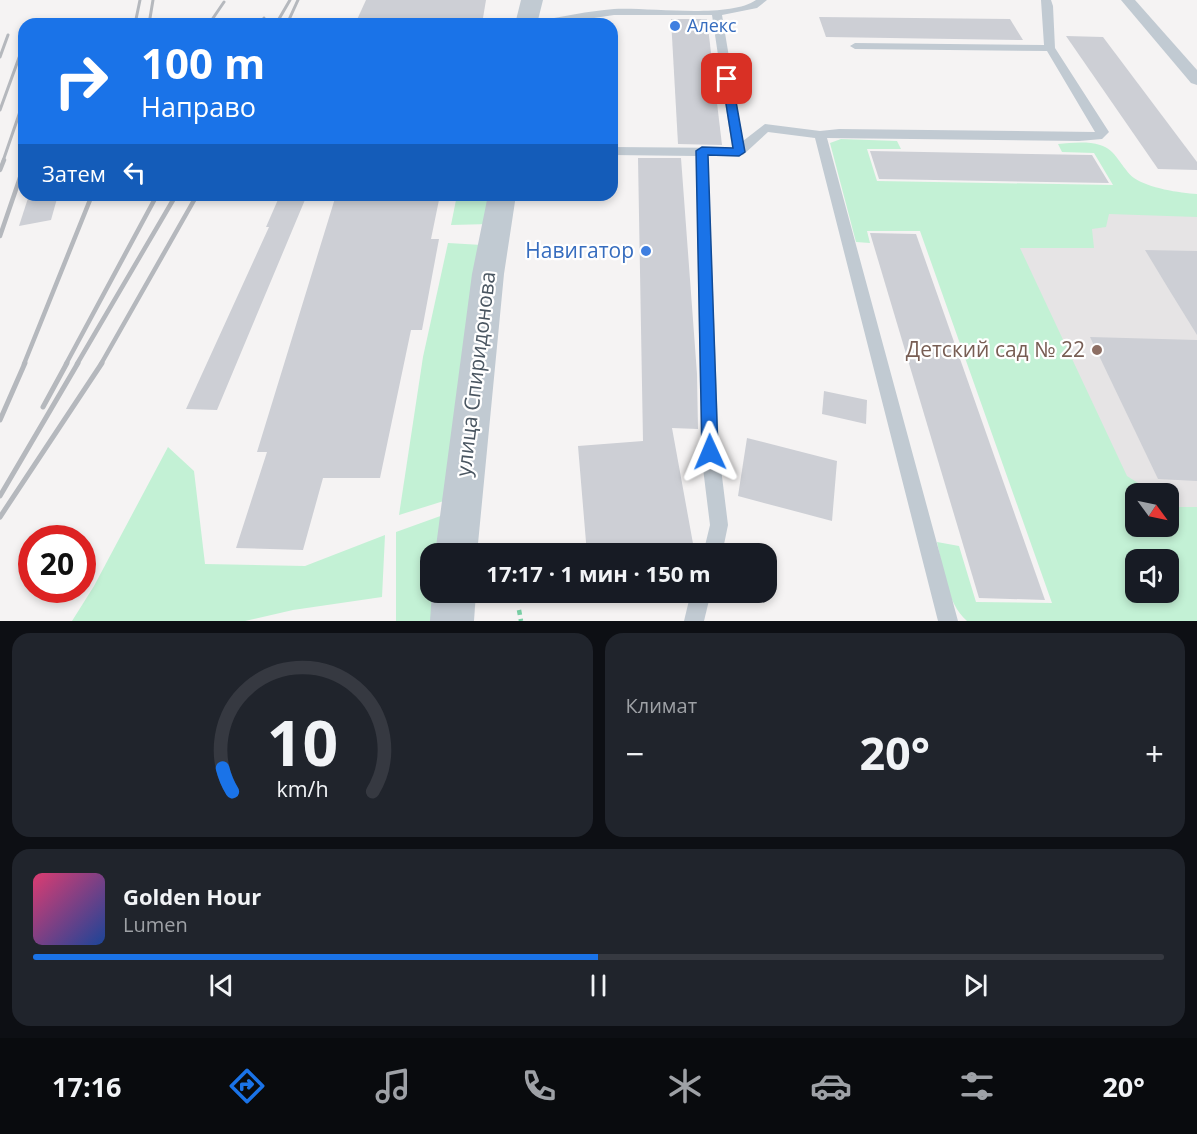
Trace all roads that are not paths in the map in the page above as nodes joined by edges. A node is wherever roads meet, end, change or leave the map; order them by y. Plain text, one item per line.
1 (532, 0) edge
2 (762, 0) edge
3 (1046, 0) edge
4 (1128, 0) edge
5 (717, 13) junction
6 (528, 18) edge
7 (575, 18) edge
8 (855, 46) dead end
9 (1050, 48) junction
10 (1197, 80) edge
11 (820, 135) junction
12 (702, 151) junction
13 (618, 152) edge
14 (739, 152) junction
15 (501, 201) edge
16 (457, 543) edge
17 (715, 543) edge
18 (453, 603) edge
19 (698, 603) edge
20 (452, 621) edge
21 (694, 621) edge
22 (948, 621) edge

1 - 6 street
2 - 5 lane
3 - 9 lane
4 - 10 street
5 - 7 lane
5 - 14 lane
8 - 9 lane
9 - 11 lane
11 - 14 lane
11 - 22 lane
12 - 13 lane
12 - 14 lane
12 - 17 lane
15 - 16 street, улица Спиридонова
18 - 20 street
19 - 21 lane

